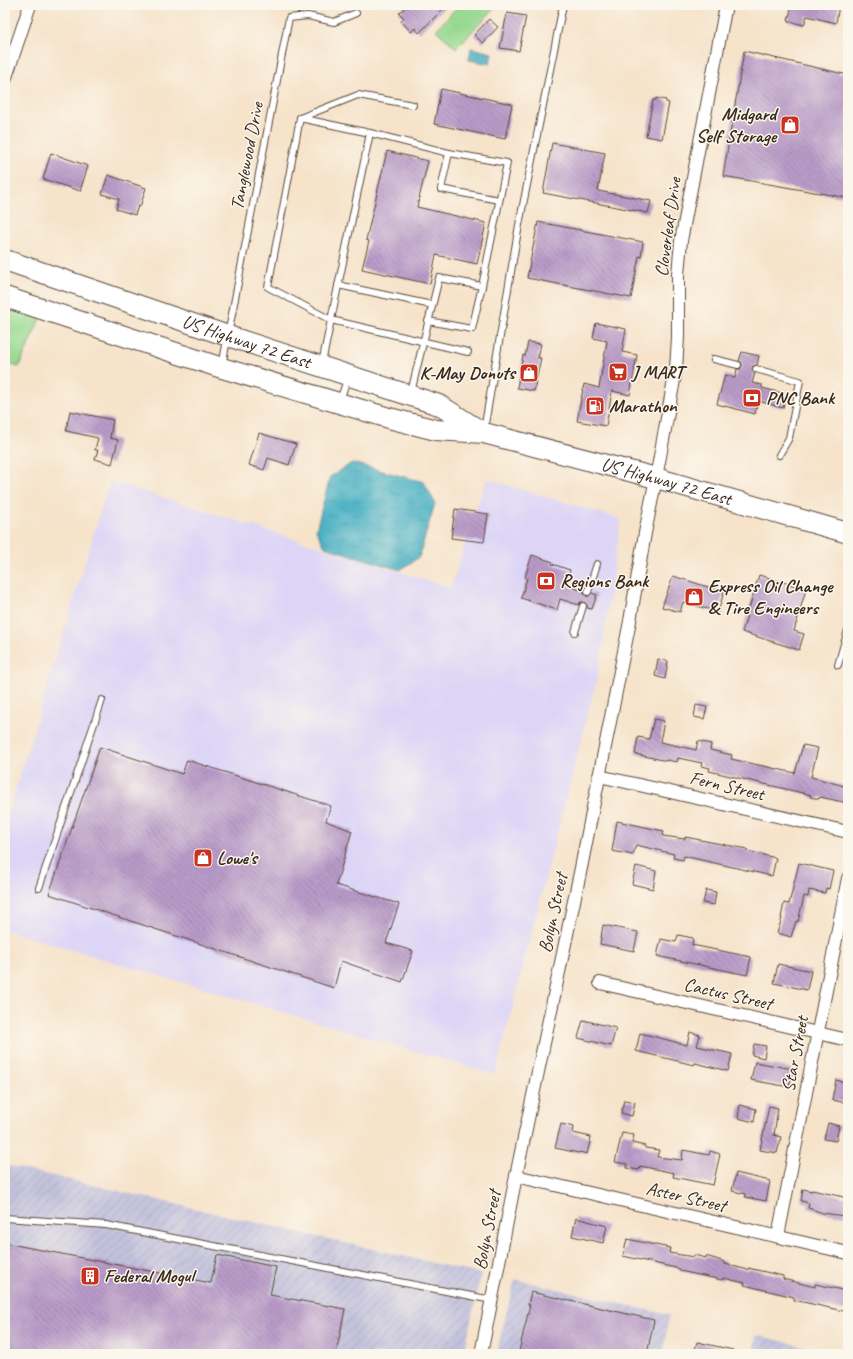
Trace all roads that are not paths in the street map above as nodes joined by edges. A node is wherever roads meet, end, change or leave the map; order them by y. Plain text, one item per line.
1 (30, 5) edge
2 (564, 5) edge
3 (726, 5) edge
4 (356, 13) dead end
5 (5, 80) edge
6 (413, 105) dead end
7 (300, 118) junction
8 (370, 133) junction
9 (449, 153) junction
10 (499, 200) junction
11 (5, 260) edge
12 (338, 285) junction
13 (482, 286) junction
14 (5, 297) edge
15 (432, 305) junction
16 (331, 320) junction
17 (428, 321) junction
18 (228, 336) junction
19 (423, 342) junction
20 (468, 352) dead end
21 (714, 358) dead end
22 (738, 365) dead end
23 (321, 367) junction
24 (222, 368) junction
25 (756, 369) dead end
26 (348, 375) junction
27 (410, 396) junction
28 (339, 403) junction
29 (484, 433) junction
30 (779, 455) dead end
31 (656, 478) junction
32 (848, 533) edge
33 (597, 564) dead end
34 (588, 592) dead end
35 (583, 606) dead end
36 (848, 630) edge
37 (575, 632) dead end
38 (838, 666) dead end
39 (102, 700) dead end
40 (599, 776) junction
41 (848, 832) edge
42 (848, 878) edge
43 (39, 888) dead end
44 (600, 983) dead end
45 (818, 1033) junction
46 (848, 1040) edge
47 (516, 1176) junction
48 (5, 1218) edge
49 (778, 1236) junction
50 (848, 1253) edge
51 (492, 1300) junction
52 (481, 1354) edge

1 - 5 street
2 - 29 lane
3 - 31 street, Cloverleaf Drive
4 - 18 lane, Tanglewood Drive
6 - 7 lane
7 - 8 lane
7 - 16 lane
8 - 9 lane
8 - 12 lane
9 - 10 lane
9 - 10 lane
10 - 13 lane
11 - 18 highway, US Highway 72 East
12 - 15 lane
12 - 16 lane
13 - 15 lane
13 - 17 lane
14 - 24 highway, US Highway 72 East
15 - 17 lane
16 - 19 lane
16 - 23 lane
17 - 19 lane
18 - 23 highway, US Highway 72 East
18 - 24 lane, Tanglewood Drive
19 - 20 lane
19 - 27 lane
21 - 22 lane
23 - 26 highway, US Highway 72 East
24 - 28 highway, US Highway 72 East
25 - 30 lane
26 - 27 highway, US Highway 72 East
26 - 28 lane
27 - 29 highway, US Highway 72 East
28 - 29 highway, US Highway 72 East
29 - 31 highway, US Highway 72 East
31 - 32 highway, US Highway 72 East
31 - 40 street, Bolyn Street
33 - 34 lane
35 - 37 lane
36 - 38 lane
39 - 43 lane
40 - 41 street, Fern Street
40 - 47 street, Bolyn Street
42 - 45 street, Star Street
44 - 45 street, Cactus Street
45 - 46 street, Cactus Street
45 - 49 street, Star Street
47 - 49 street, Aster Street
47 - 51 street, Bolyn Street
48 - 51 lane
49 - 50 street, Aster Street
51 - 52 street, Bolyn Street

